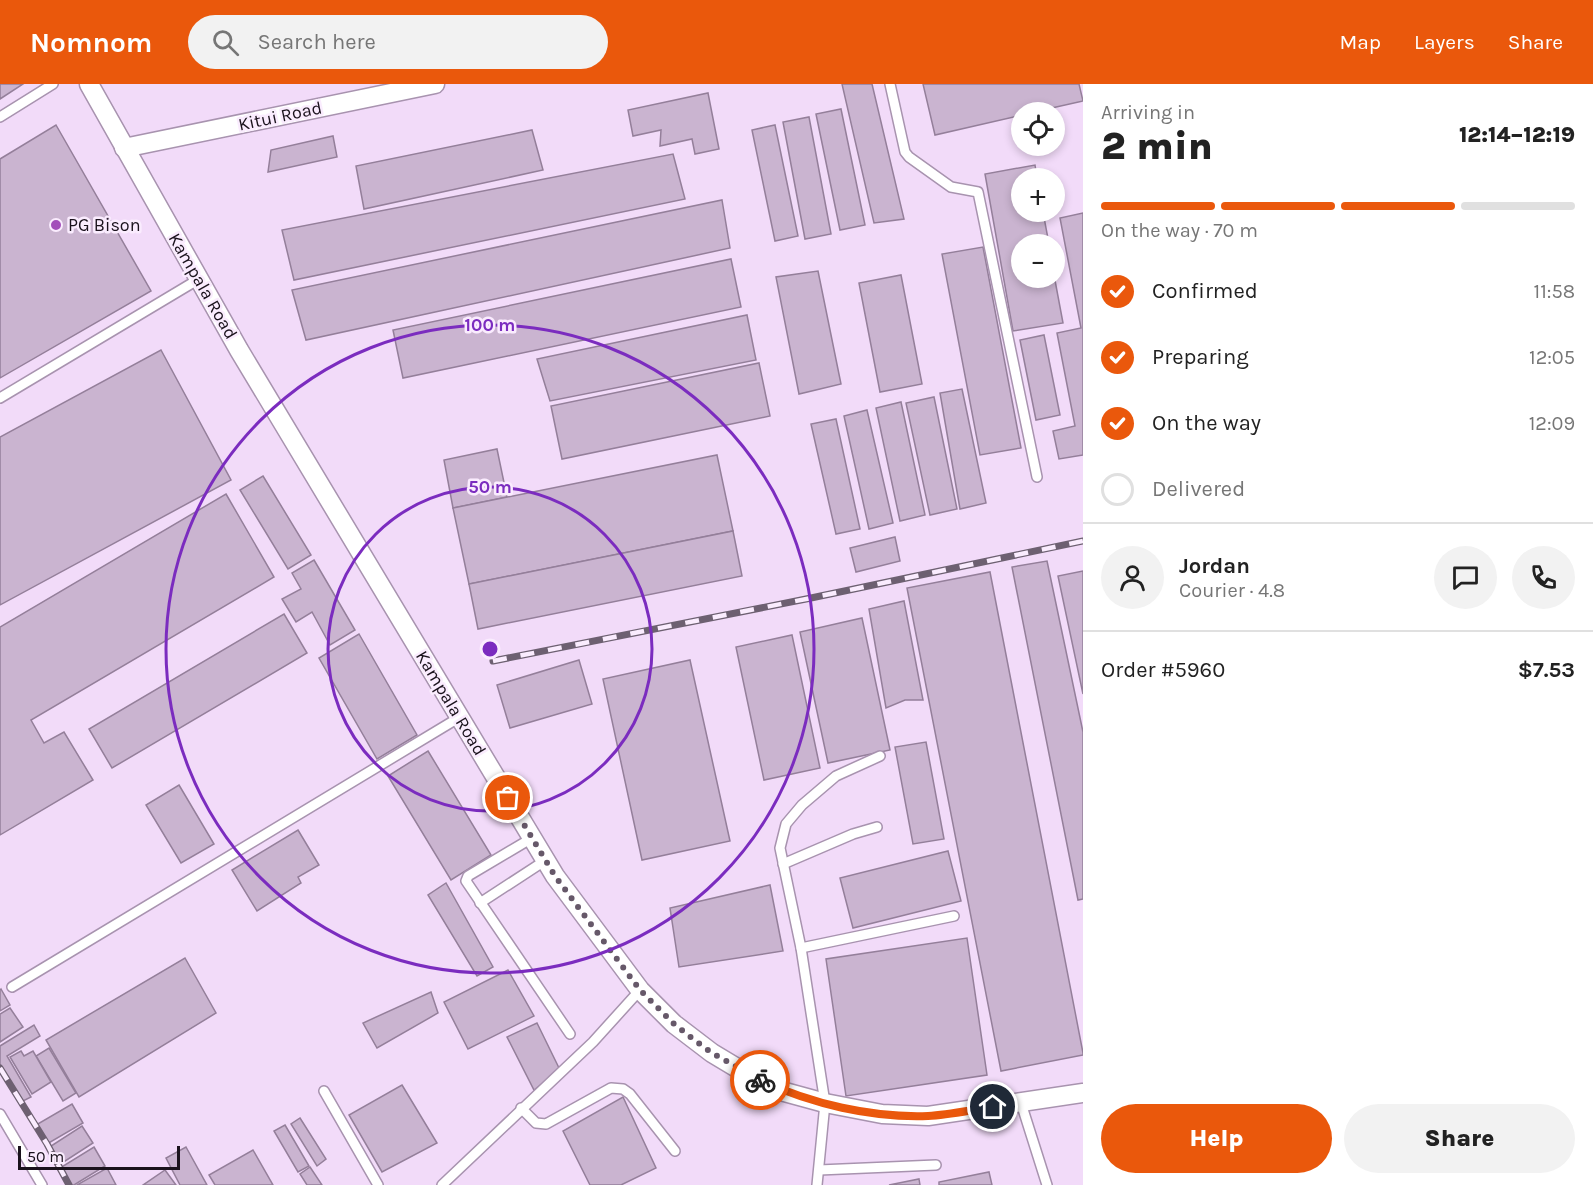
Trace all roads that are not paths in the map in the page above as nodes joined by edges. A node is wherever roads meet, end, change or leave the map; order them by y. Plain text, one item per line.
1 (53, 84) edge
2 (89, 84) edge
3 (435, 84) edge
4 (890, 84) edge
5 (0, 117) edge
6 (124, 148) junction
7 (199, 279) junction
8 (0, 398) edge
9 (1037, 477) dead end
10 (460, 717) junction
11 (880, 756) dead end
12 (877, 827) dead end
13 (532, 838) junction
14 (546, 860) junction
15 (783, 864) junction
16 (480, 903) junction
17 (954, 916) dead end
18 (801, 948) junction
19 (12, 987) dead end
20 (640, 990) junction
21 (570, 1034) dead end
22 (324, 1091) dead end
23 (1083, 1093) edge
24 (825, 1103) junction
25 (1022, 1103) junction
26 (521, 1108) junction
27 (0, 1114) edge
28 (675, 1151) dead end
29 (936, 1165) dead end
30 (819, 1170) junction
31 (42, 1185) edge
32 (378, 1185) edge
33 (442, 1185) edge
34 (817, 1185) edge
35 (1047, 1185) edge

1 - 5 lane
2 - 6 street, Kampala Road
3 - 6 street, Kitui Road
4 - 9 lane
6 - 7 street, Kampala Road
7 - 8 lane
7 - 10 street, Kampala Road
10 - 13 street, Kampala Road
10 - 19 lane
11 - 15 lane
12 - 15 lane
13 - 14 street, Kampala Road
13 - 16 lane
14 - 16 lane
14 - 20 street, Kampala Road
15 - 18 lane
16 - 21 lane
17 - 18 lane
18 - 24 lane
20 - 24 street, Kampala Road
20 - 26 lane
22 - 32 lane
23 - 25 street, Kampala Road
24 - 25 street, Kampala Road
24 - 30 lane
25 - 35 lane
26 - 28 lane
26 - 33 lane
27 - 31 lane
29 - 30 lane
30 - 34 lane

